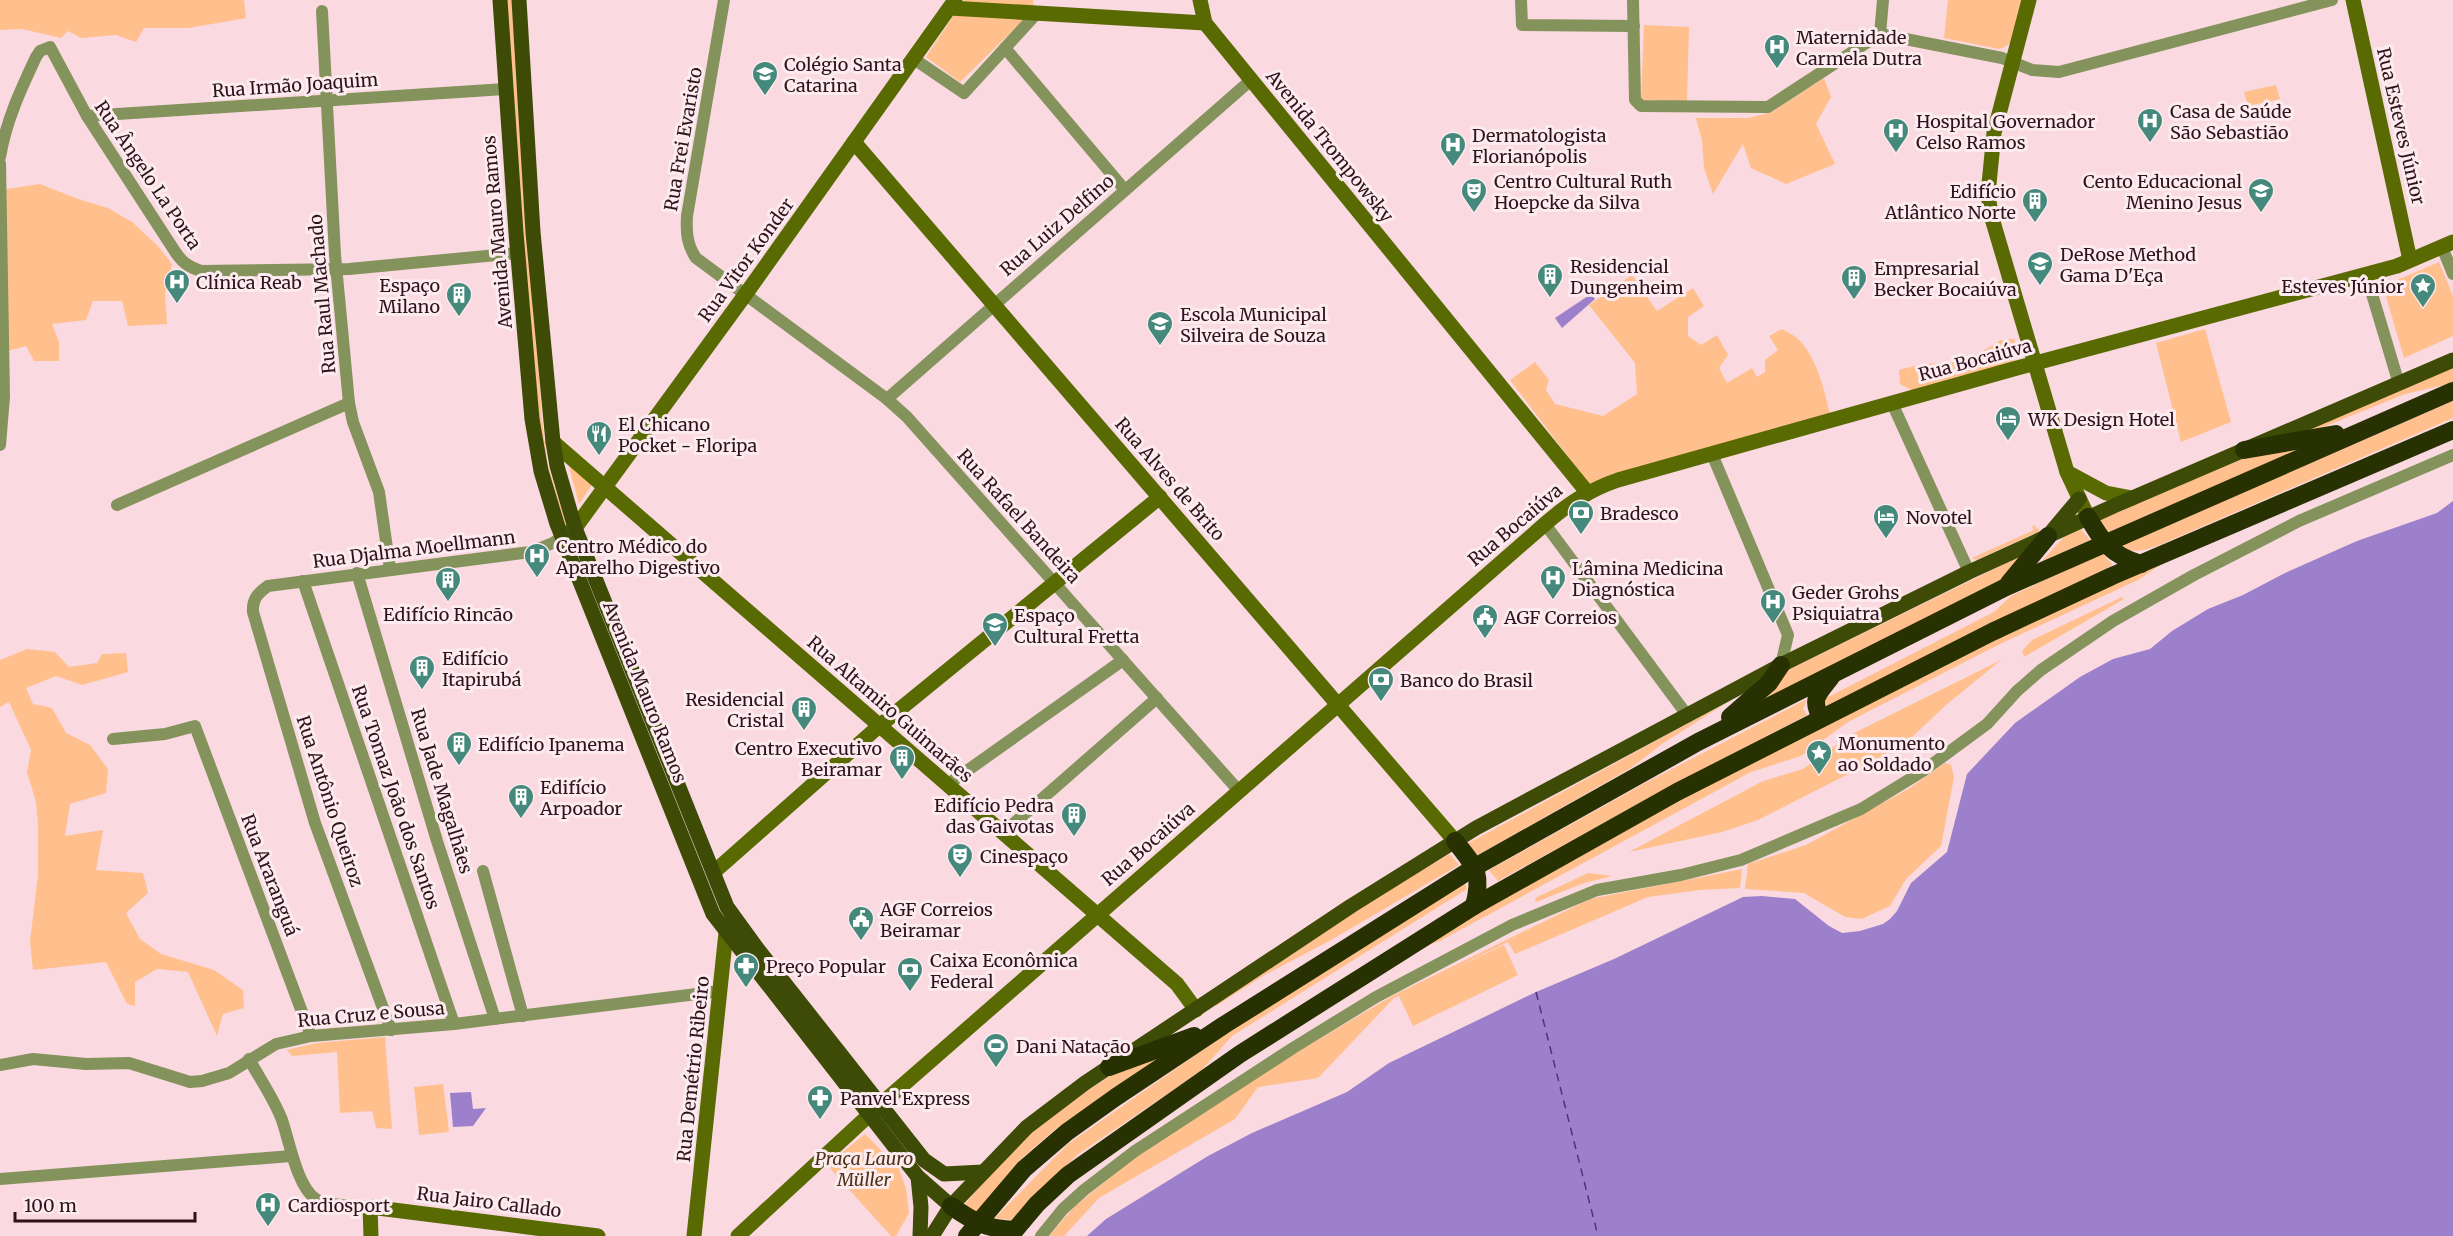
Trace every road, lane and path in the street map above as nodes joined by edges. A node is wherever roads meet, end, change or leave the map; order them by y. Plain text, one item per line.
1 (500, 0) edge
2 (519, 0) edge
3 (724, 0) edge
4 (1200, 0) edge
5 (1521, 0) edge
6 (1633, 0) edge
7 (1883, 0) edge
8 (2029, 0) edge
9 (2332, 0) edge
10 (2353, 0) edge
11 (953, 4) edge
12 (970, 4) edge
13 (1038, 6) edge
14 (322, 11) dead end
15 (1205, 23) junction
16 (1634, 26) junction
17 (1881, 34) junction
18 (1005, 48) junction
19 (914, 59) junction
20 (2014, 62) junction
21 (1251, 80) junction
22 (505, 89) junction
23 (327, 100) junction
24 (87, 116) junction
25 (854, 142) junction
26 (0, 157) edge
27 (0, 163) edge
28 (1125, 190) junction
29 (2447, 245) edge
30 (517, 253) junction
31 (2410, 260) junction
32 (337, 269) junction
33 (2366, 274) junction
34 (2453, 274) edge
35 (745, 295) junction
36 (994, 304) junction
37 (2453, 360) edge
38 (2035, 363) junction
39 (2399, 384) junction
40 (2453, 391) edge
41 (887, 399) junction
42 (349, 403) junction
43 (1892, 403) junction
44 (2361, 430) junction
45 (2453, 430) edge
46 (553, 442) junction
47 (0, 444) edge
48 (2244, 450) junction
49 (1712, 454) junction
50 (2453, 455) edge
51 (2067, 472) junction
52 (604, 487) junction
53 (1587, 492) junction
54 (1160, 497) junction
55 (2132, 498) junction
56 (2079, 499) junction
57 (117, 505) dead end
58 (2088, 517) junction
59 (1545, 524) junction
60 (575, 528) junction
61 (2048, 536) junction
62 (562, 537) junction
63 (2104, 543) junction
64 (2141, 564) junction
65 (390, 569) junction
66 (1970, 572) junction
67 (357, 573) junction
68 (303, 581) junction
69 (1054, 582) junction
70 (268, 586) joint
71 (2006, 587) junction
72 (1122, 660) junction
73 (1781, 665) junction
74 (1834, 673) junction
75 (1157, 698) junction
76 (1338, 704) junction
77 (1687, 715) junction
78 (1821, 718) junction
79 (879, 726) junction
80 (113, 739) dead end
81 (1698, 742) junction
82 (947, 785) junction
83 (1239, 791) junction
84 (1003, 833) junction
85 (1455, 841) junction
86 (1475, 867) junction
87 (483, 871) dead end
88 (714, 872) junction
89 (1474, 906) junction
90 (727, 907) junction
91 (1096, 915) junction
92 (727, 936) junction
93 (721, 991) junction
94 (1196, 1010) junction
95 (523, 1016) junction
96 (495, 1019) junction
97 (454, 1024) junction
98 (1224, 1024) junction
99 (391, 1030) junction
100 (311, 1036) junction
101 (249, 1059) junction
102 (0, 1065) edge
103 (1109, 1067) junction
104 (875, 1109) junction
105 (291, 1156) junction
106 (983, 1172) junction
107 (918, 1178) junction
108 (0, 1179) edge
109 (951, 1206) junction
110 (370, 1207) junction
111 (972, 1230) edge
112 (1013, 1233) edge
113 (371, 1236) edge
114 (598, 1236) edge
115 (694, 1236) edge
116 (738, 1236) edge
117 (920, 1236) edge
118 (932, 1236) edge
119 (1041, 1236) edge

1 - 22 main road, Avenida Mauro Ramos
2 - 46 main road, Avenida Mauro Ramos
3 - 35 street, Rua Frei Evaristo
4 - 15 main road
5 - 16 street
6 - 16 street
7 - 17 street
8 - 20 main road
9 - 20 street
10 - 31 main road, Rua Esteves Júnior
11 - 12 main road
11 - 19 main road, Rua Vitor Konder
12 - 13 main road
13 - 15 main road
13 - 18 street
14 - 23 street, Rua Raul Machado
15 - 21 main road, Avenida Trompowsky
16 - 17 street
17 - 20 street
18 - 19 street
18 - 28 street
19 - 25 main road, Rua Vitor Konder
20 - 38 main road
21 - 28 street, Rua Luiz Delfino
21 - 53 main road, Avenida Trompowsky
22 - 23 street, Rua Irmão Joaquim
22 - 30 main road, Avenida Mauro Ramos
23 - 24 street, Rua Irmão Joaquim
23 - 32 street, Rua Raul Machado
24 - 26 street, Rua Ângelo La Porta
24 - 32 street, Rua Ângelo La Porta
25 - 35 main road, Rua Vitor Konder
25 - 36 main road, Rua Alves de Brito
27 - 47 street
28 - 36 street, Rua Luiz Delfino
29 - 31 main road, Rua Bocaiúva
29 - 34 street
30 - 32 street, Rua Ângelo La Porta
30 - 62 main road, Avenida Mauro Ramos
31 - 33 main road, Rua Bocaiúva
32 - 42 street, Rua Raul Machado
33 - 38 main road, Rua Bocaiúva
33 - 39 street
35 - 41 street, Rua Rafael Bandeira
35 - 52 main road, Rua Vitor Konder
36 - 41 street, Rua Luiz Delfino
36 - 54 main road, Rua Alves de Brito
37 - 39 main road
38 - 43 main road, Rua Bocaiúva
38 - 51 main road
39 - 48 main road
40 - 44 highway
41 - 69 street, Rua Rafael Bandeira
42 - 57 street
42 - 65 street, Rua Raul Machado
43 - 49 main road, Rua Bocaiúva
43 - 66 street
44 - 48 highway
44 - 63 highway
45 - 64 highway
46 - 52 main road, Rua Altamiro Guimarães
46 - 60 main road, Avenida Mauro Ramos
48 - 55 main road
49 - 53 main road, Rua Bocaiúva
49 - 73 street
50 - 119 street
51 - 55 main road
51 - 56 main road
52 - 60 main road, Rua Vitor Konder
52 - 79 main road, Rua Altamiro Guimarães
53 - 59 main road, Rua Bocaiúva
54 - 69 main road
54 - 76 main road, Rua Alves de Brito
55 - 58 main road
56 - 58 main road
56 - 61 main road
58 - 61 main road
58 - 63 highway
59 - 76 main road, Rua Bocaiúva
59 - 77 street
60 - 62 main road, Rua Vitor Konder
60 - 88 main road, Avenida Mauro Ramos
61 - 66 main road
61 - 71 highway
62 - 65 street, Rua Djalma Moellmann
62 - 92 main road, Avenida Mauro Ramos
63 - 64 highway
63 - 71 highway
64 - 78 highway
65 - 67 street, Rua Djalma Moellmann
66 - 73 main road
67 - 68 street, Rua Djalma Moellmann
67 - 96 street, Rua Jade Magalhães
68 - 70 street, Rua Djalma Moellmann
68 - 97 street, Rua Tomaz João dos Santos
69 - 72 street, Rua Rafael Bandeira
69 - 79 main road
70 - 99 street, Rua Antônio Queiroz
71 - 74 highway
72 - 75 street, Rua Rafael Bandeira
72 - 82 street
73 - 77 main road
73 - 81 highway
74 - 78 highway
74 - 81 highway
75 - 83 street, Rua Rafael Bandeira
75 - 84 street
76 - 83 main road, Rua Bocaiúva
76 - 85 main road, Rua Alves de Brito
77 - 85 main road
78 - 89 highway
79 - 82 main road, Rua Altamiro Guimarães
79 - 88 main road
80 - 100 street, Rua Araranguá
81 - 86 highway
82 - 84 main road, Rua Altamiro Guimarães
83 - 91 main road, Rua Bocaiúva
84 - 91 main road, Rua Altamiro Guimarães
85 - 86 highway
85 - 94 main road
86 - 89 highway
86 - 98 highway
87 - 95 street
88 - 90 main road, Avenida Mauro Ramos
89 - 112 highway
90 - 92 main road, Rua Demétrio Ribeiro
90 - 104 main road, Avenida Mauro Ramos
91 - 94 main road, Rua Altamiro Guimarães
91 - 104 main road, Rua Bocaiúva
92 - 93 main road, Rua Demétrio Ribeiro
92 - 104 main road, Avenida Mauro Ramos
93 - 95 street, Rua Cruz e Sousa
93 - 115 main road, Rua Demétrio Ribeiro
94 - 103 main road
95 - 96 street, Rua Cruz e Sousa
96 - 97 street, Rua Cruz e Sousa
97 - 99 street, Rua Cruz e Sousa
98 - 103 highway
98 - 111 highway
99 - 100 street, Rua Cruz e Sousa
100 - 101 street, Rua Cruz e Sousa
101 - 102 street, Rua Cruz e Sousa
101 - 105 street, Rua Jairo Callado
103 - 106 main road
104 - 106 main road, Avenida Mauro Ramos
104 - 107 main road, Avenida Mauro Ramos
104 - 116 main road, Rua Bocaiúva
105 - 108 street
105 - 110 street, Rua Jairo Callado
106 - 109 main road
107 - 109 main road, Avenida Mauro Ramos
107 - 117 main road
109 - 111 highway
109 - 118 main road
110 - 113 main road
110 - 114 main road, Rua Jairo Callado
111 - 112 highway

